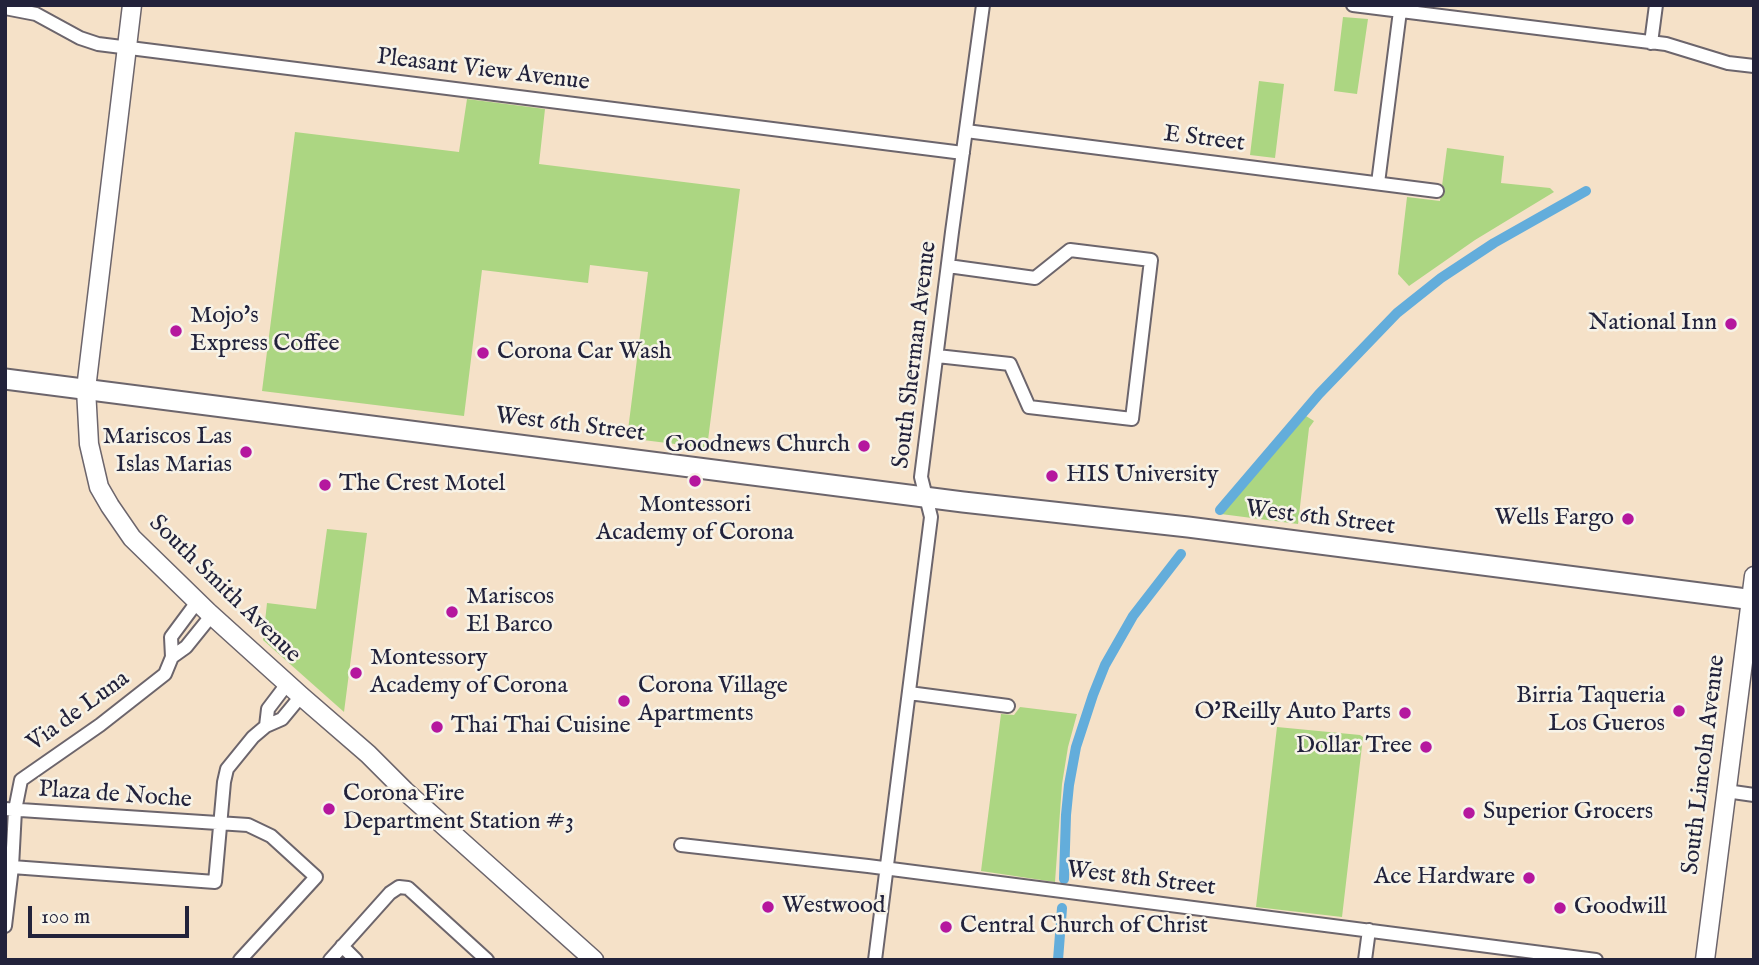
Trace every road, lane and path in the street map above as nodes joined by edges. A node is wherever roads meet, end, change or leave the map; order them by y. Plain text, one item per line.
1 (132, 5) edge
2 (983, 5) edge
3 (1353, 5) edge
4 (1656, 5) edge
5 (5, 8) edge
6 (1399, 11) junction
7 (1651, 43) junction
8 (127, 48) junction
9 (1754, 66) edge
10 (966, 131) junction
11 (963, 153) junction
12 (1378, 183) junction
13 (1437, 191) dead end
14 (948, 266) junction
15 (937, 356) junction
16 (5, 379) edge
17 (86, 389) junction
18 (926, 496) junction
19 (1754, 576) edge
20 (1752, 600) edge
21 (197, 602) junction
22 (211, 615) junction
23 (172, 657) junction
24 (294, 690) junction
25 (909, 693) junction
26 (1009, 706) dead end
27 (1726, 791) junction
28 (1754, 795) edge
29 (10, 810) edge
30 (222, 824) junction
31 (681, 845) dead end
32 (12, 867) junction
33 (886, 869) junction
34 (5, 926) edge
35 (1369, 930) junction
36 (342, 946) junction
37 (240, 960) edge
38 (330, 960) edge
39 (356, 960) edge
40 (487, 960) edge
41 (594, 960) edge
42 (875, 960) edge
43 (1366, 960) edge
44 (1596, 960) edge
45 (1705, 960) edge

1 - 8 main road, South Smith Avenue
2 - 10 street, South Sherman Avenue
3 - 6 street
4 - 7 street
5 - 8 street, Pleasant View Avenue
6 - 7 street
6 - 12 street
7 - 9 street
8 - 11 street, Pleasant View Avenue
8 - 17 main road, South Smith Avenue
10 - 11 street, South Sherman Avenue
10 - 12 street, E Street
11 - 14 street, South Sherman Avenue
12 - 13 street, E Street
14 - 15 street, South Sherman Avenue
14 - 15 street
15 - 18 street, South Sherman Avenue
16 - 17 main road, West 6th Street
17 - 18 main road, West 6th Street
17 - 21 main road, South Smith Avenue
18 - 20 main road, West 6th Street
18 - 25 street, South Sherman Avenue
19 - 20 main road, South Lincoln Avenue
20 - 27 main road, South Lincoln Avenue
21 - 22 main road, South Smith Avenue
21 - 23 street, Via de Luna
22 - 23 street, Via de Luna
22 - 24 main road, South Smith Avenue
23 - 29 street, Via de Luna
24 - 30 street, Plaza de Noche
24 - 41 main road, South Smith Avenue
25 - 26 street
25 - 33 street, South Sherman Avenue
27 - 28 street
27 - 45 main road, South Lincoln Avenue
29 - 30 street, Plaza de Noche
29 - 32 street, Via de Luna
30 - 32 street
30 - 37 street, Plaza de Noche
31 - 33 street, West 8th Street
32 - 34 street, Via de Luna
33 - 35 street, West 8th Street
33 - 42 street, South Sherman Avenue
35 - 43 street
35 - 44 street, West 8th Street
36 - 38 street
36 - 39 street
36 - 40 street

